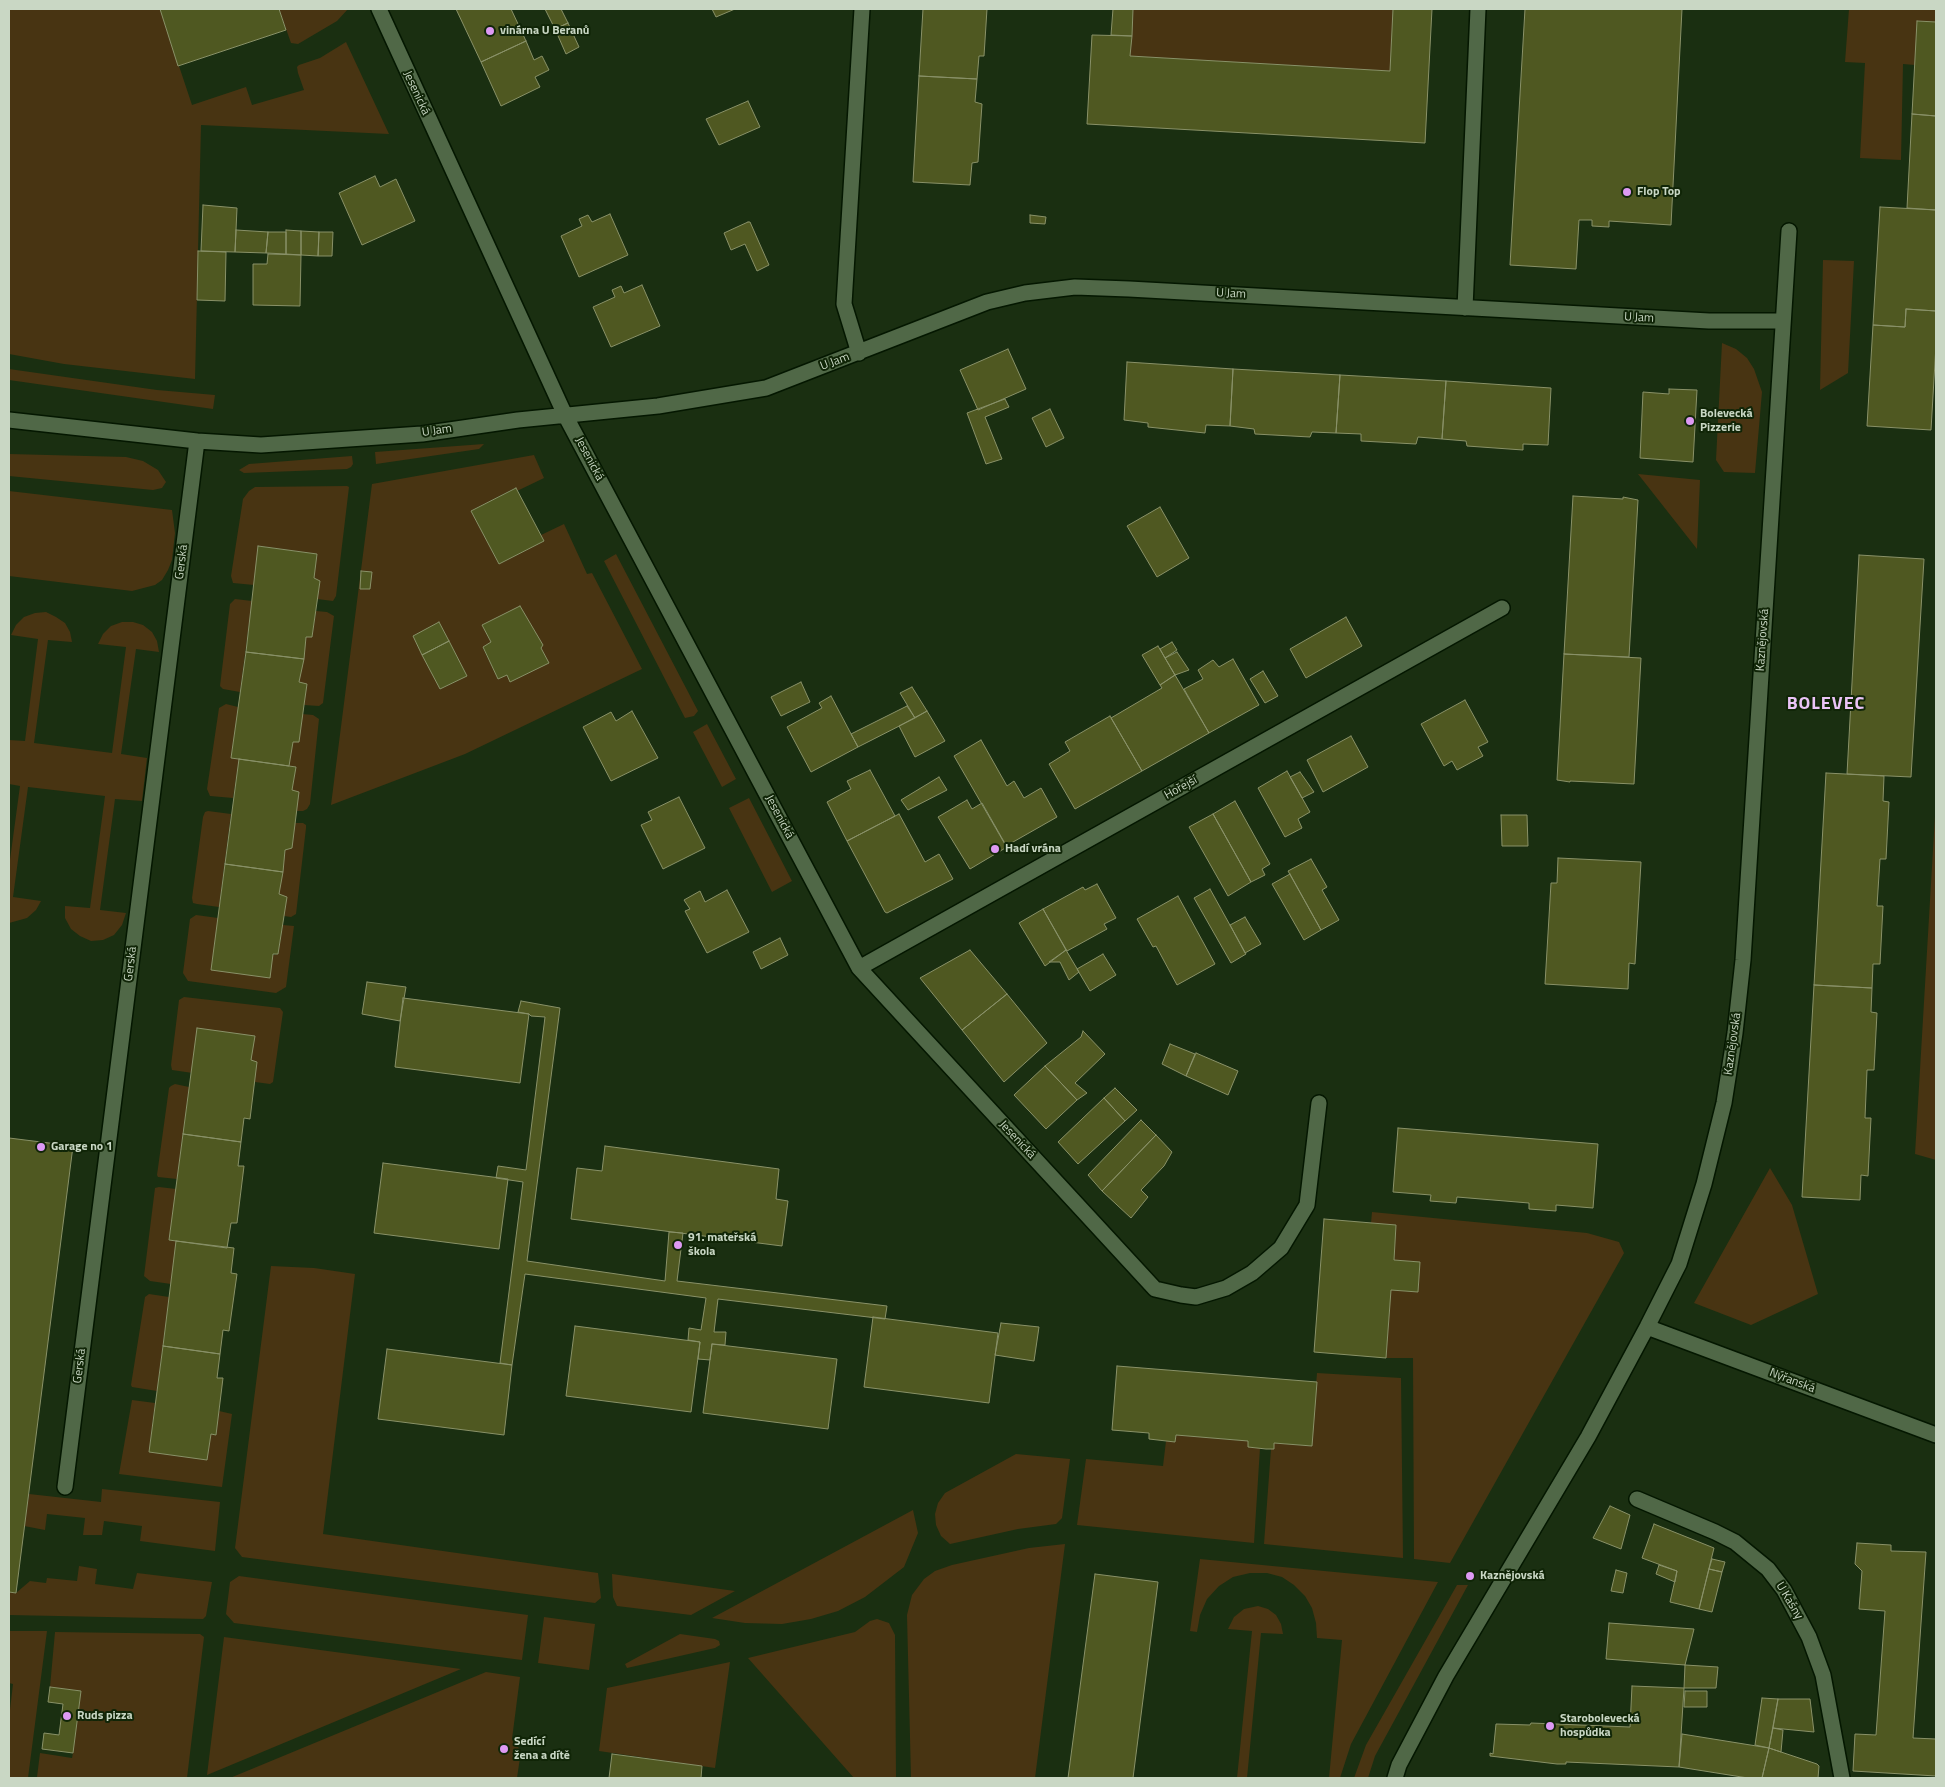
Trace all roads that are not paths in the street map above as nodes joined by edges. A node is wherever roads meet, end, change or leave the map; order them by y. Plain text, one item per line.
1 (379, 9) edge
2 (862, 9) edge
3 (1478, 9) edge
4 (1788, 231) dead end
5 (1464, 308) junction
6 (1783, 321) junction
7 (858, 353) junction
8 (565, 415) junction
9 (9, 420) edge
10 (198, 441) junction
11 (1502, 608) dead end
12 (859, 968) junction
13 (1319, 1103) dead end
14 (1647, 1327) junction
15 (1936, 1436) edge
16 (65, 1487) dead end
17 (1637, 1499) dead end
18 (1395, 1778) edge
19 (1842, 1778) edge

1 - 8 street, Jesenická
2 - 7 street, U Jam
3 - 5 street
4 - 6 street, Kaznějovská
5 - 6 street, U Jam
5 - 7 street, U Jam
6 - 14 street, Kaznějovská
7 - 8 street, U Jam
8 - 10 street, U Jam
8 - 12 street, Jesenická
9 - 10 street, U Jam
10 - 16 street, Gerská
11 - 12 street, Hořejší
12 - 13 street, Jesenická
14 - 15 street, Nýřanská
14 - 18 street, Kaznějovská
17 - 19 street, U Kašny

